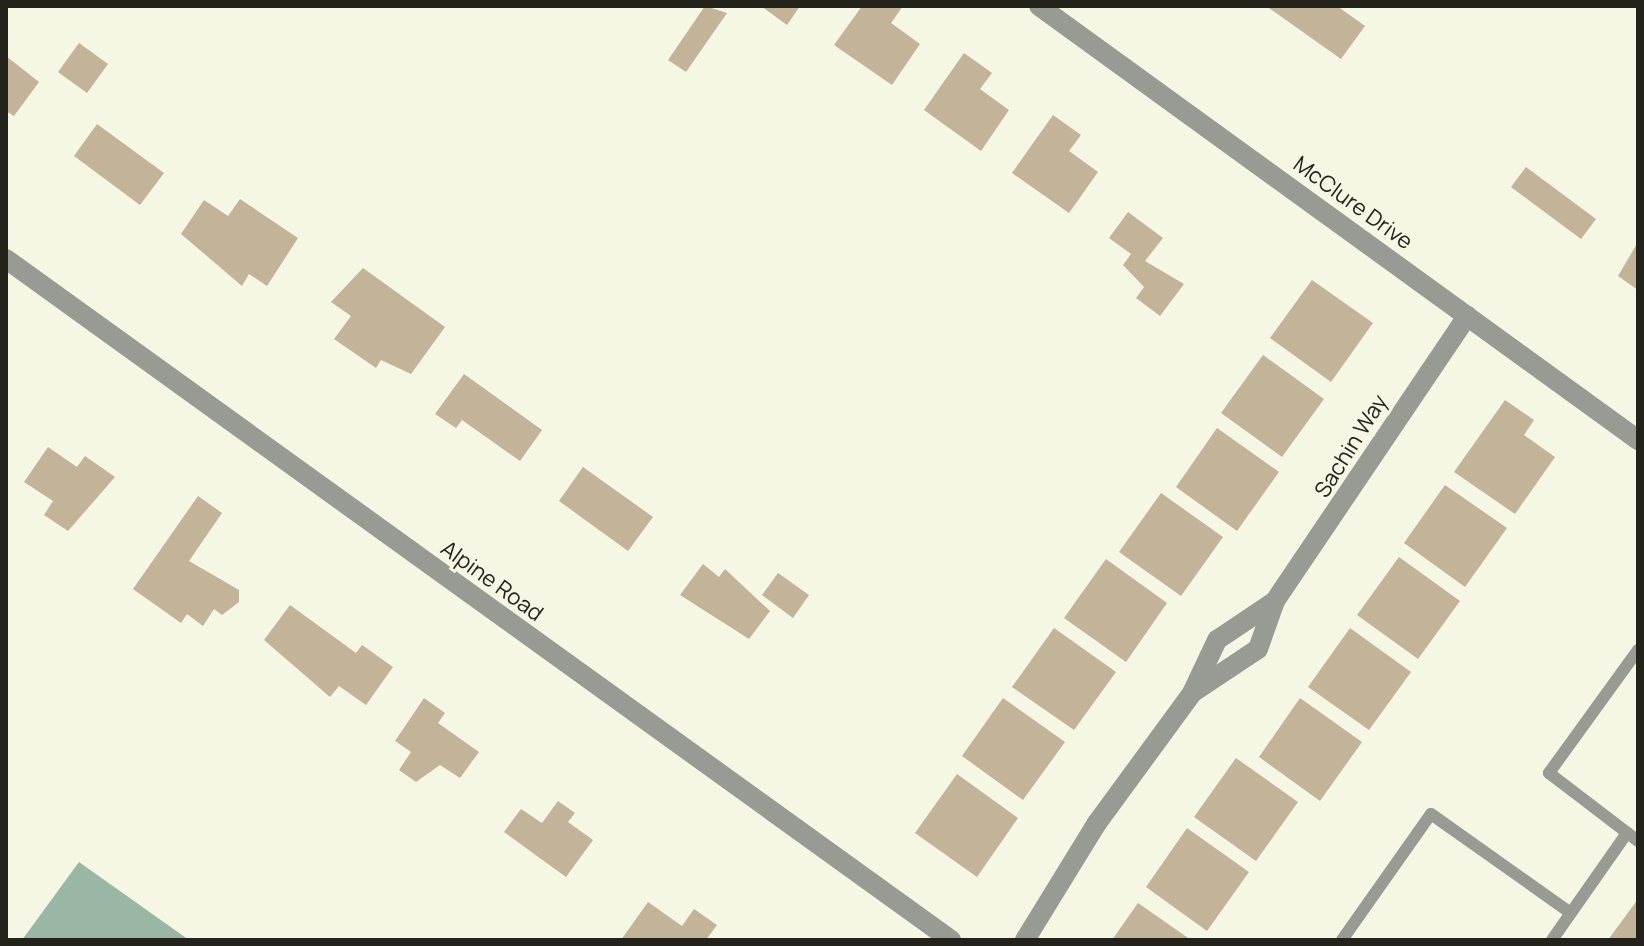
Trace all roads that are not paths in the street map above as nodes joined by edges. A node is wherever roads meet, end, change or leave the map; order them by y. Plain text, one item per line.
1 (1039, 6) edge
2 (6, 259) edge
3 (1467, 316) junction
4 (1638, 440) edge
5 (1275, 601) junction
6 (1638, 650) edge
7 (1192, 693) junction
8 (1627, 833) junction
9 (1638, 841) edge
10 (1571, 913) junction
11 (951, 940) edge
12 (1025, 940) edge
13 (1342, 940) edge
14 (1552, 940) edge

1 - 3 street, McClure Drive
2 - 11 street, Alpine Road
3 - 4 street, McClure Drive
3 - 5 street, Sachin Way
5 - 7 street, Sachin Way
5 - 7 street, Sachin Way
6 - 8 lane
7 - 12 street, Sachin Way
8 - 9 lane
8 - 10 lane
10 - 13 lane
10 - 14 lane

